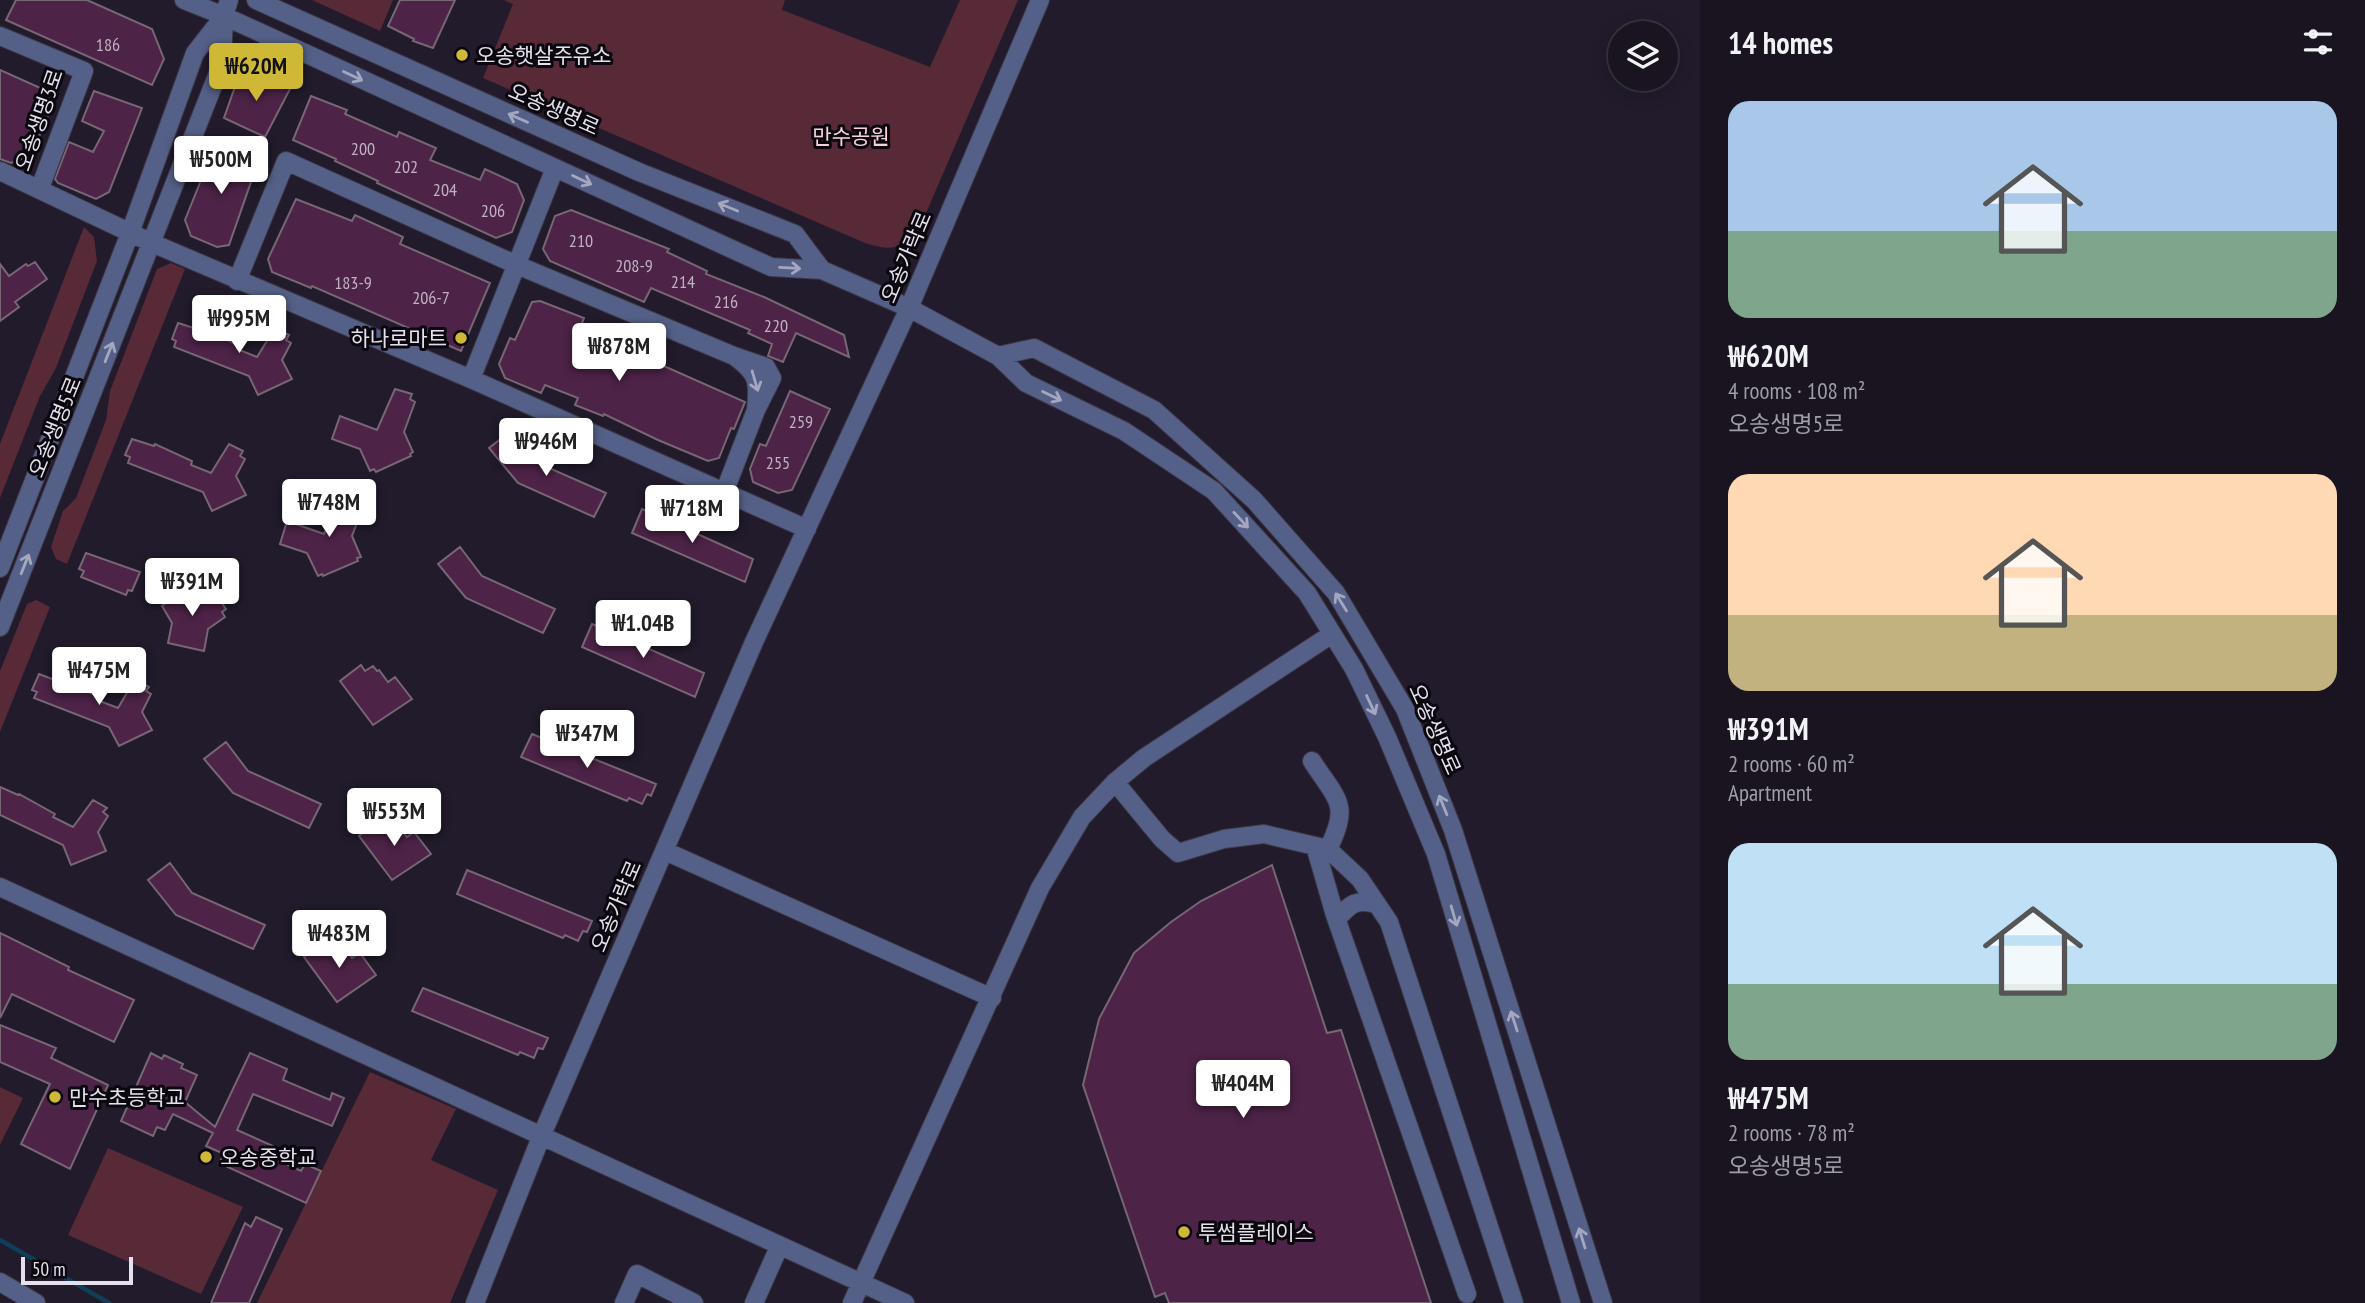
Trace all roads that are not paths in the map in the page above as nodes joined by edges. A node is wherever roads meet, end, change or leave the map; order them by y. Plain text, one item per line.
1 (184, 0) edge
2 (257, 0) edge
3 (1040, 0) edge
4 (227, 8) edge
5 (0, 36) edge
6 (555, 168) junction
7 (0, 171) edge
8 (40, 188) junction
9 (130, 233) junction
10 (152, 243) junction
11 (517, 265) junction
12 (822, 270) junction
13 (237, 281) junction
14 (909, 309) junction
15 (998, 356) junction
16 (471, 379) junction
17 (724, 493) junction
18 (807, 529) junction
19 (0, 568) edge
20 (0, 627) edge
21 (1332, 634) junction
22 (1312, 761) dead end
23 (1115, 782) junction
24 (1321, 848) junction
25 (665, 851) junction
26 (0, 887) edge
27 (1377, 904) junction
28 (1337, 919) junction
29 (992, 998) junction
30 (541, 1137) junction
31 (779, 1247) junction
32 (0, 1282) edge
33 (861, 1282) junction
34 (1467, 1294) dead end
35 (36, 1303) edge
36 (475, 1303) edge
37 (624, 1303) edge
38 (694, 1303) edge
39 (754, 1303) edge
40 (852, 1303) edge
41 (905, 1303) edge
42 (1514, 1303) edge
43 (1571, 1303) edge
44 (1603, 1303) edge

1 - 4 street, 오송생명로
12 -> 2 street, 오송생명로
3 - 14 street, 오송가락로
4 -> 6 street, 오송생명로
4 - 9 street, 오송생명5로
4 - 10 street, 오송생명5로
5 - 8 street, 오송생명3로
6 - 11 street
6 -> 12 street, 오송생명로
7 - 8 street
8 - 9 street
9 - 10 street
9 - 19 street, 오송생명5로
10 - 13 street
20 -> 10 street, 오송생명5로
11 - 13 street
11 - 16 street
11 - 17 street
12 - 14 street, 오송생명로
13 - 16 street
14 - 15 street, 오송생명로
14 - 18 street, 오송가락로
15 -> 21 street, 오송생명로
44 -> 15 street, 오송생명로
16 - 17 street
17 - 18 street
18 - 25 street, 오송가락로
21 - 23 street
21 -> 43 street, 오송생명로
22 - 24 street
23 - 24 street
23 - 29 street
24 - 27 street
24 - 28 street
25 - 29 street
25 - 30 street, 오송가락로
26 - 30 street
27 - 28 street
27 - 42 street
28 - 34 street
29 - 33 street
30 - 31 street
30 - 36 street, 오송가락로
31 - 33 street
31 - 39 street
32 - 35 street
33 - 40 street
33 - 41 street
37 - 38 street

